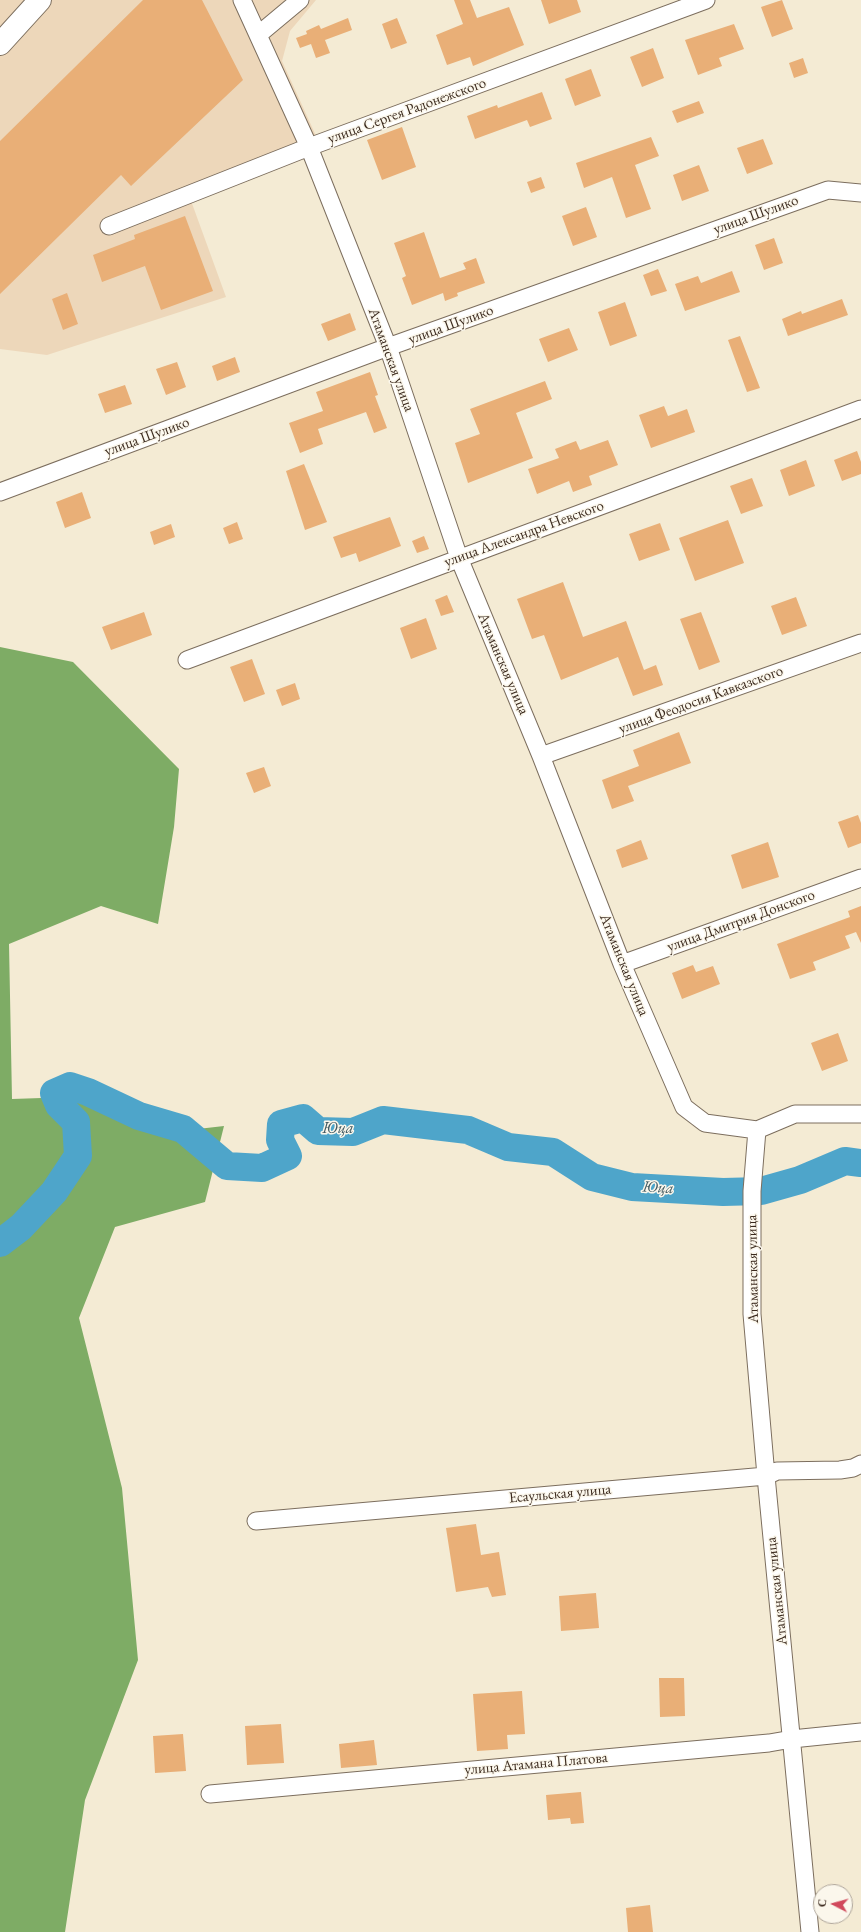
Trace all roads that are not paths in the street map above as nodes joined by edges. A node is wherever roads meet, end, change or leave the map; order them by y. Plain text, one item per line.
1 (20, 0) edge
2 (40, 0) edge
3 (242, 0) edge
4 (300, 0) edge
5 (706, 0) edge
6 (0, 22) edge
7 (258, 35) junction
8 (0, 44) edge
9 (309, 147) junction
10 (861, 193) edge
11 (109, 226) dead end
12 (388, 347) junction
13 (861, 409) edge
14 (0, 492) edge
15 (459, 558) junction
16 (861, 643) edge
17 (187, 660) dead end
18 (542, 756) junction
19 (861, 878) edge
20 (622, 964) junction
21 (861, 1114) edge
22 (757, 1130) junction
23 (861, 1464) edge
24 (766, 1476) junction
25 (256, 1521) dead end
26 (861, 1732) edge
27 (792, 1739) junction
28 (210, 1794) dead end
29 (810, 1932) edge

1 - 6 main road
2 - 8 main road
3 - 7 street, Атаманская улица
4 - 7 street
5 - 9 street, улица Сергея Радонежского
7 - 9 street, Атаманская улица
9 - 11 street, улица Сергея Радонежского
9 - 12 street, Атаманская улица
10 - 12 street, улица Шулико
12 - 14 street, улица Шулико
12 - 15 street, Атаманская улица
13 - 15 street, улица Александра Невского
15 - 17 street, улица Александра Невского
15 - 18 street, Атаманская улица
16 - 18 street, улица Феодосия Кавказского
18 - 20 street, Атаманская улица
19 - 20 street, улица Дмитрия Донского
20 - 22 street, Атаманская улица
21 - 22 street
22 - 24 street, Атаманская улица
23 - 24 street, Есаульская улица
24 - 25 street, Есаульская улица
24 - 27 street, Атаманская улица
26 - 27 street, улица Атамана Платова
27 - 28 street, улица Атамана Платова
27 - 29 street, Атаманская улица

